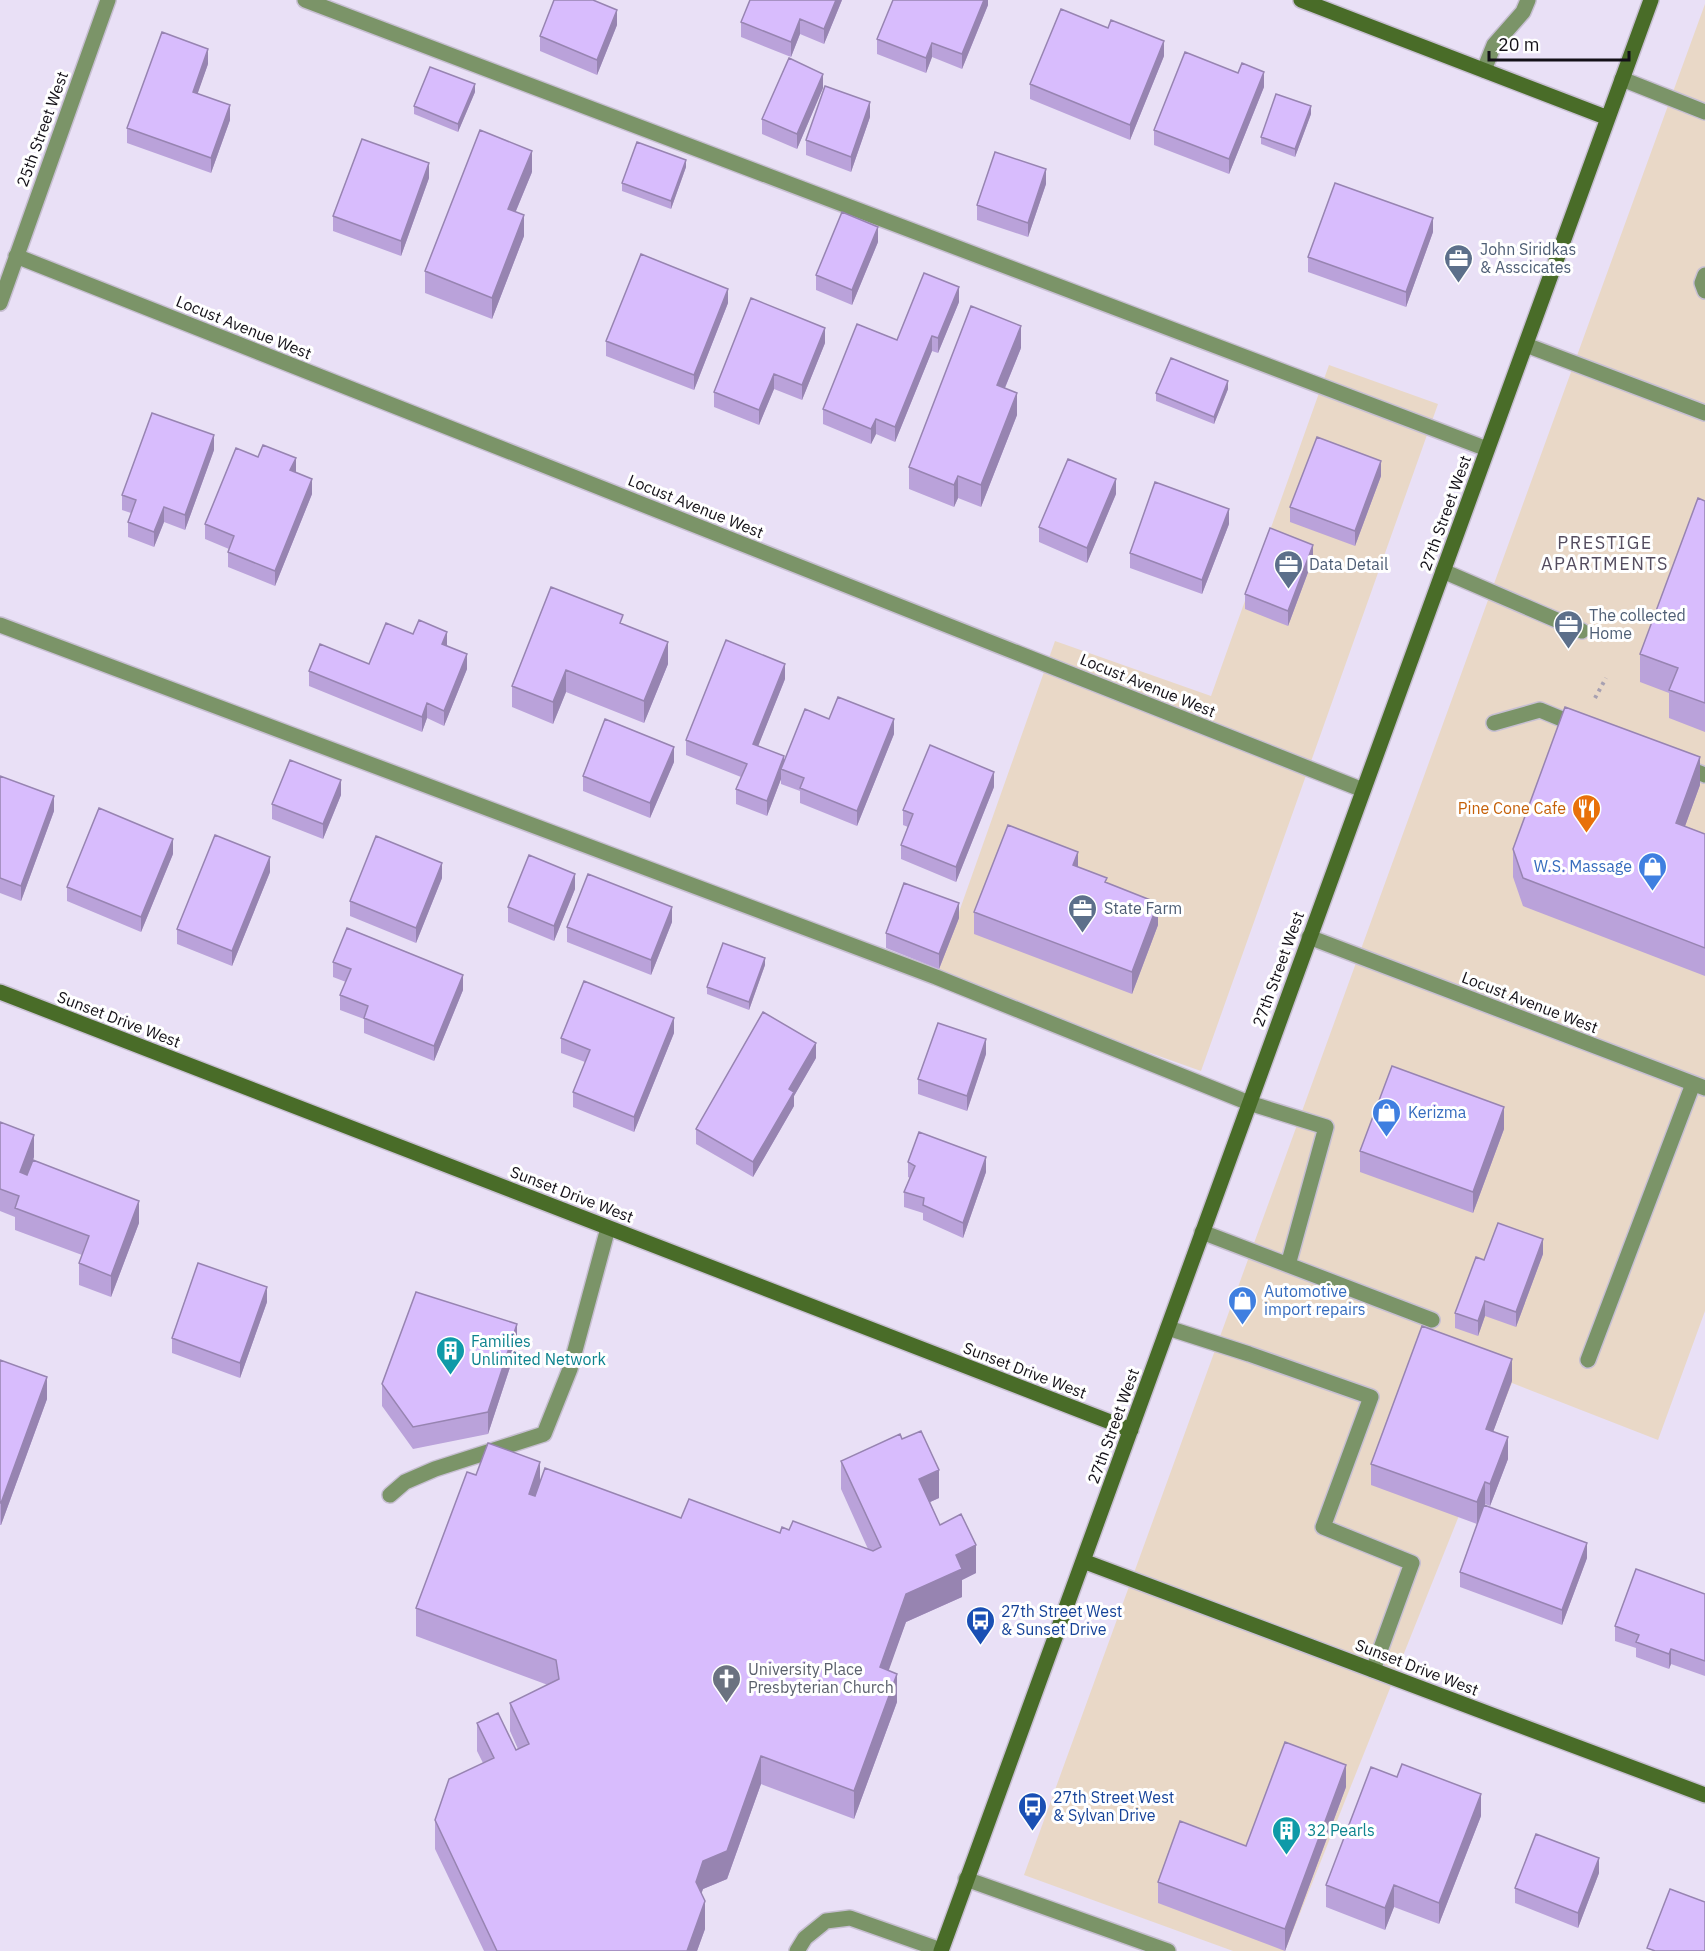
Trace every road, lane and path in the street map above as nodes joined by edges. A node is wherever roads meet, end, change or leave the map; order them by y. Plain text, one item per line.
1 (108, 0) edge
2 (305, 0) edge
3 (1301, 0) edge
4 (1528, 0) edge
5 (1651, 0) edge
6 (1484, 70) junction
7 (1622, 79) junction
8 (1705, 112) edge
9 (1608, 118) junction
10 (16, 256) junction
11 (1705, 275) edge
12 (1705, 291) edge
13 (0, 303) edge
14 (1526, 345) junction
15 (1705, 413) edge
16 (1487, 449) junction
17 (1443, 571) junction
18 (0, 625) edge
19 (1582, 631) dead end
20 (1606, 678) dead end
21 (1597, 696) dead end
22 (1494, 723) dead end
23 (1590, 730) edge
24 (1663, 759) edge
25 (1705, 775) edge
26 (1363, 789) junction
27 (1309, 937) junction
28 (0, 992) edge
29 (1699, 1086) edge
30 (1249, 1103) junction
31 (608, 1228) junction
32 (1202, 1232) junction
33 (1288, 1265) junction
34 (1432, 1320) dead end
35 (1168, 1328) junction
36 (1588, 1360) dead end
37 (1131, 1430) junction
38 (390, 1494) dead end
39 (1083, 1561) junction
40 (1373, 1670) junction
41 (1705, 1795) edge
42 (966, 1879) junction
43 (798, 1951) edge
44 (941, 1951) edge
45 (1168, 1951) edge

1 - 10 street, 25th Street West
2 - 16 street
3 - 6 street
4 - 6 street
5 - 7 street, 27th Street West
6 - 9 street
7 - 8 street
7 - 9 street, 27th Street West
9 - 14 street, 27th Street West
10 - 13 street, 25th Street West
10 - 26 street, Locust Avenue West
11 - 12 street
14 - 15 street
14 - 16 street, 27th Street West
16 - 17 street, 27th Street West
17 - 19 street
17 - 26 street, 27th Street West
18 - 30 street
20 - 21 path
22 - 23 street
24 - 25 street
26 - 27 street, 27th Street West
27 - 29 street, Locust Avenue West
27 - 30 street, 27th Street West
28 - 31 street, Sunset Drive West
29 - 36 street
30 - 32 street, 27th Street West
30 - 33 street
31 - 37 street, Sunset Drive West
31 - 38 street
32 - 33 street
32 - 35 street, 27th Street West
33 - 34 street
35 - 37 street, 27th Street West
35 - 40 street
37 - 39 street, 27th Street West
39 - 40 street, Sunset Drive West
39 - 42 street, 27th Street West
40 - 41 street, Sunset Drive West
42 - 44 street, 27th Street West
42 - 45 street
43 - 44 street

